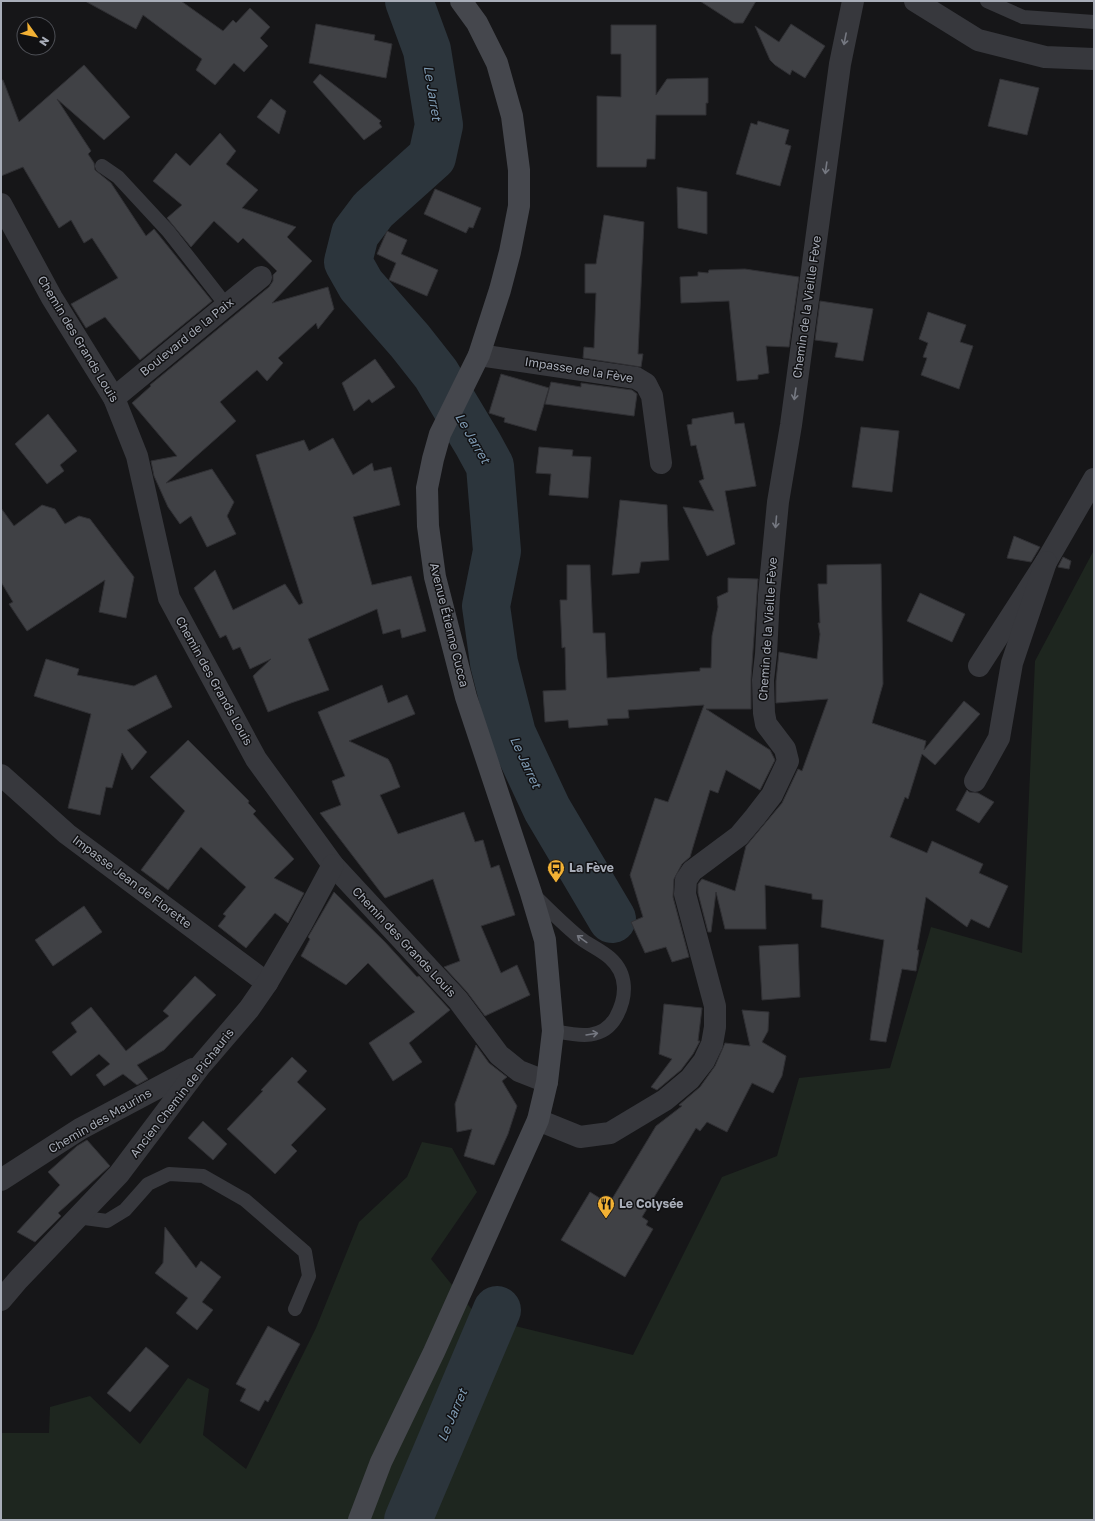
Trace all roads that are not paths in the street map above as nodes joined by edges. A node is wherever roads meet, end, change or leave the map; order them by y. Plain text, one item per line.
1 (461, 1) edge
2 (853, 1) edge
3 (915, 1) edge
4 (987, 1) edge
5 (1094, 22) edge
6 (1094, 59) edge
7 (102, 166) dead end
8 (1, 204) edge
9 (261, 277) dead end
10 (226, 305) junction
11 (479, 355) junction
12 (114, 398) junction
13 (661, 463) dead end
14 (1094, 479) edge
15 (1046, 562) junction
16 (979, 666) dead end
17 (1, 775) edge
18 (976, 781) dead end
19 (333, 865) junction
20 (531, 893) junction
21 (267, 983) junction
22 (553, 1031) junction
23 (201, 1065) junction
24 (546, 1082) junction
25 (538, 1120) junction
26 (1, 1180) edge
27 (77, 1217) junction
28 (1, 1300) edge
29 (295, 1309) dead end
30 (359, 1520) edge

1 - 11 main road, Avenue Étienne Cucca
2 -> 25 street, Chemin de la Vieille Fève
3 - 6 street
4 - 5 lane
7 - 10 lane
8 - 12 street, Chemin des Grands Louis
9 - 10 street, Boulevard de la Paix
10 - 12 street, Boulevard de la Paix
11 - 13 street, Impasse de la Fève
11 - 20 main road, Avenue Étienne Cucca
12 - 19 street, Chemin des Grands Louis
14 - 15 street
15 - 16 street
15 - 18 street
17 - 21 street, Impasse Jean de Florette
19 - 21 street, Ancien Chemin de Pichauris
19 - 24 street, Chemin des Grands Louis
20 - 22 main road, Avenue Étienne Cucca
22 -> 20 lane
21 - 23 street, Ancien Chemin de Pichauris
22 - 24 main road, Avenue Étienne Cucca
23 - 26 street, Chemin des Maurins
23 - 27 street, Ancien Chemin de Pichauris
24 - 25 main road, Avenue Étienne Cucca
25 - 30 main road, Avenue Étienne Cucca
27 - 28 street, Ancien Chemin de Pichauris
27 - 29 lane

